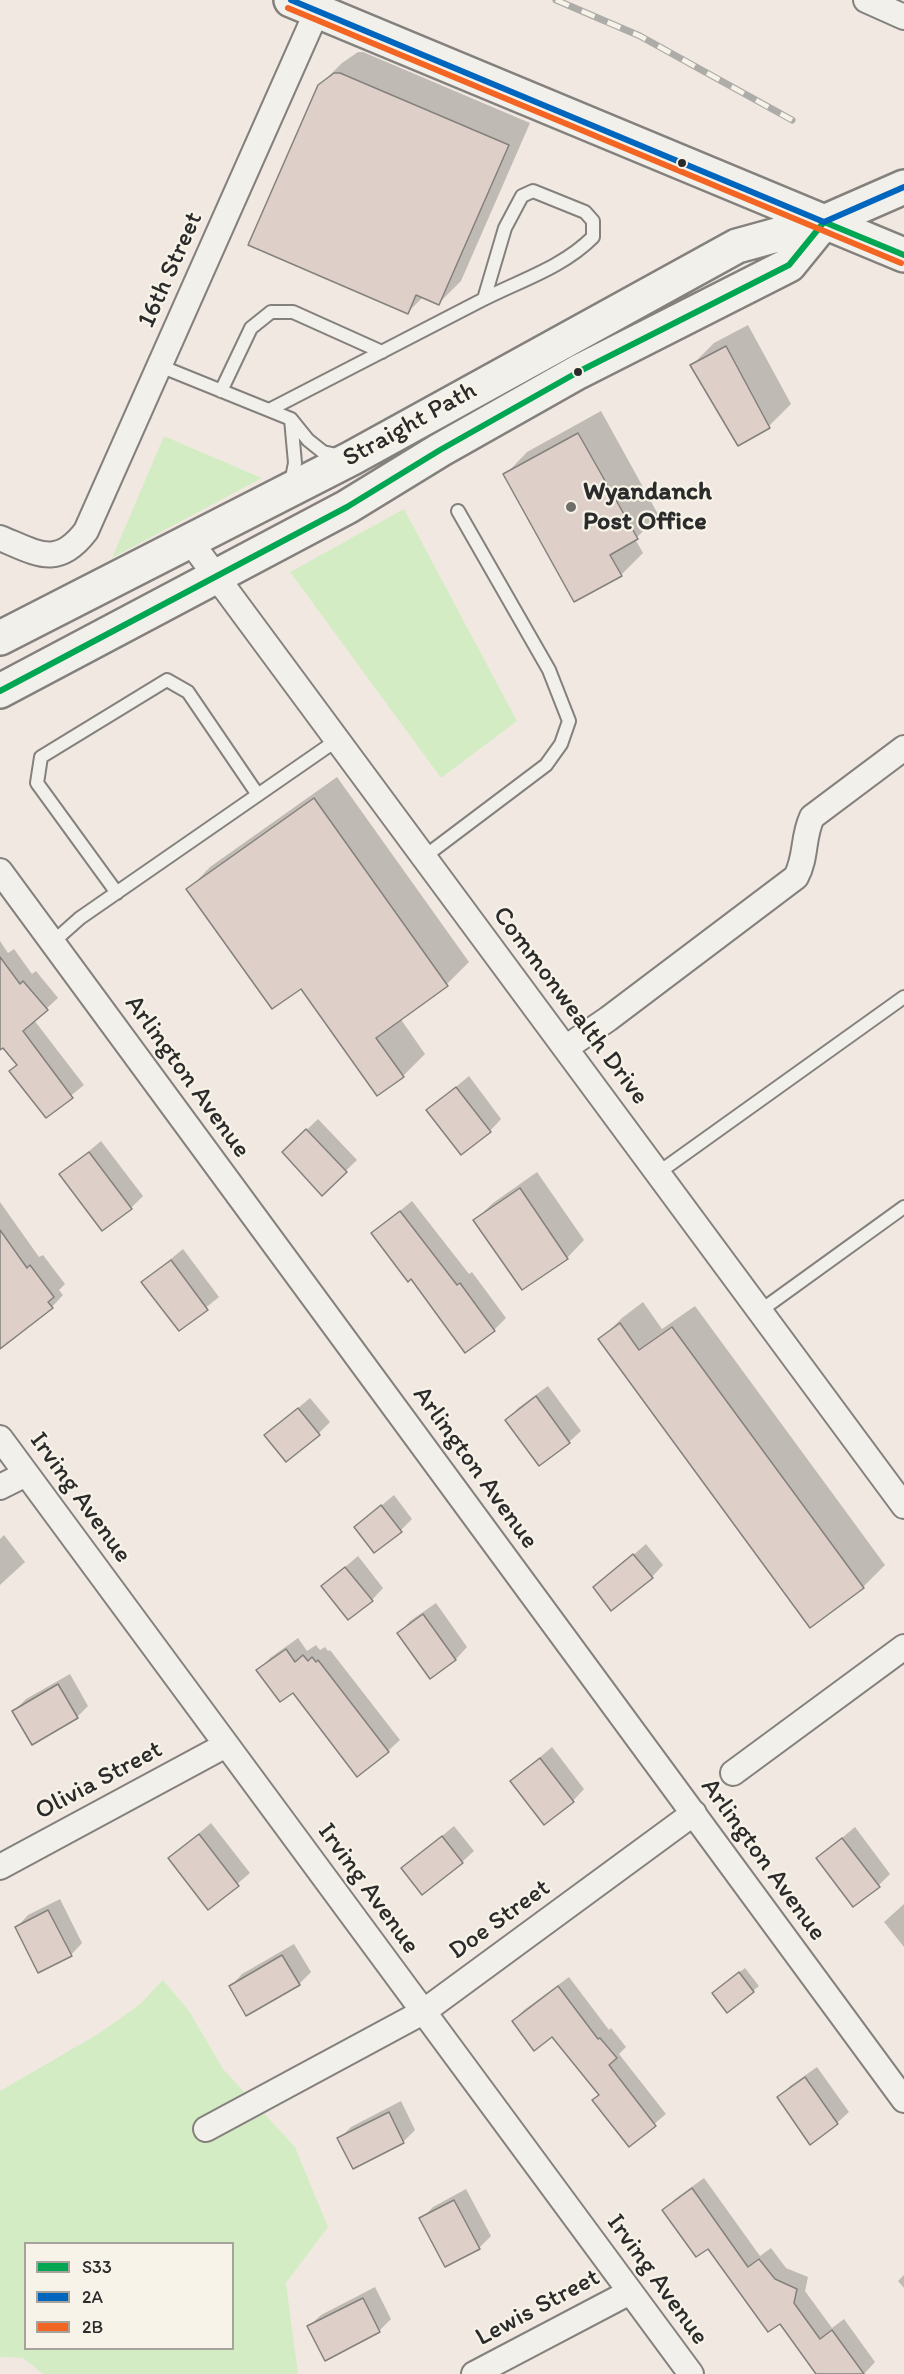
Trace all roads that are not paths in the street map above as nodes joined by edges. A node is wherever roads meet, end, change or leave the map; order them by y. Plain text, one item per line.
1 (866, 0) edge
2 (304, 6) edge
3 (904, 17) edge
4 (904, 187) edge
5 (824, 222) junction
6 (904, 255) edge
7 (484, 299) junction
8 (382, 352) junction
9 (160, 366) junction
10 (221, 391) junction
11 (269, 410) junction
12 (291, 419) junction
13 (352, 458) junction
14 (288, 491) junction
15 (458, 512) dead end
16 (0, 538) edge
17 (190, 541) junction
18 (216, 575) junction
19 (0, 638) edge
20 (0, 691) edge
21 (337, 740) junction
22 (904, 748) edge
23 (258, 795) junction
24 (424, 857) junction
25 (0, 871) edge
26 (117, 893) junction
27 (52, 942) junction
28 (904, 996) edge
29 (567, 1047) junction
30 (658, 1173) junction
31 (904, 1207) edge
32 (760, 1311) junction
33 (0, 1438) edge
34 (26, 1474) junction
35 (0, 1487) edge
36 (904, 1506) edge
37 (904, 1647) edge
38 (226, 1745) junction
39 (734, 1773) dead end
40 (694, 1813) junction
41 (0, 1867) edge
42 (423, 2012) junction
43 (904, 2100) edge
44 (206, 2129) dead end
45 (630, 2292) junction
46 (474, 2374) edge
47 (691, 2374) edge

1 - 3 street
2 - 5 main road
2 - 9 street, 16th Street
4 - 5 main road, Straight Path
5 - 6 main road
5 - 13 main road, Straight Path
5 - 18 main road, Straight Path
7 - 7 lane
7 - 8 lane
8 - 10 lane
8 - 11 lane
9 - 10 lane
9 - 16 street, 16th Street
10 - 11 lane
11 - 12 lane
12 - 13 lane
12 - 14 lane
13 - 14 main road, Straight Path
14 - 17 main road, Straight Path
15 - 24 lane
17 - 18 street, Commonwealth Drive
17 - 19 main road, Straight Path
18 - 20 main road, Straight Path
18 - 21 street, Commonwealth Drive
21 - 23 lane
21 - 24 street, Commonwealth Drive
22 - 29 street
23 - 26 lane
23 - 26 lane
24 - 29 street, Commonwealth Drive
25 - 27 street, Arlington Avenue
26 - 27 lane
27 - 40 street, Arlington Avenue
28 - 30 lane
29 - 30 street, Commonwealth Drive
30 - 32 street, Commonwealth Drive
31 - 32 lane
32 - 36 street, Commonwealth Drive
33 - 34 street, Irving Avenue
34 - 35 street
34 - 38 street, Irving Avenue
37 - 39 street
38 - 41 street, Olivia Street
38 - 42 street, Irving Avenue
40 - 42 street, Doe Street
40 - 43 street, Arlington Avenue
42 - 44 street, Doe Street
42 - 45 street, Irving Avenue
45 - 46 street, Lewis Street
45 - 47 street, Irving Avenue

